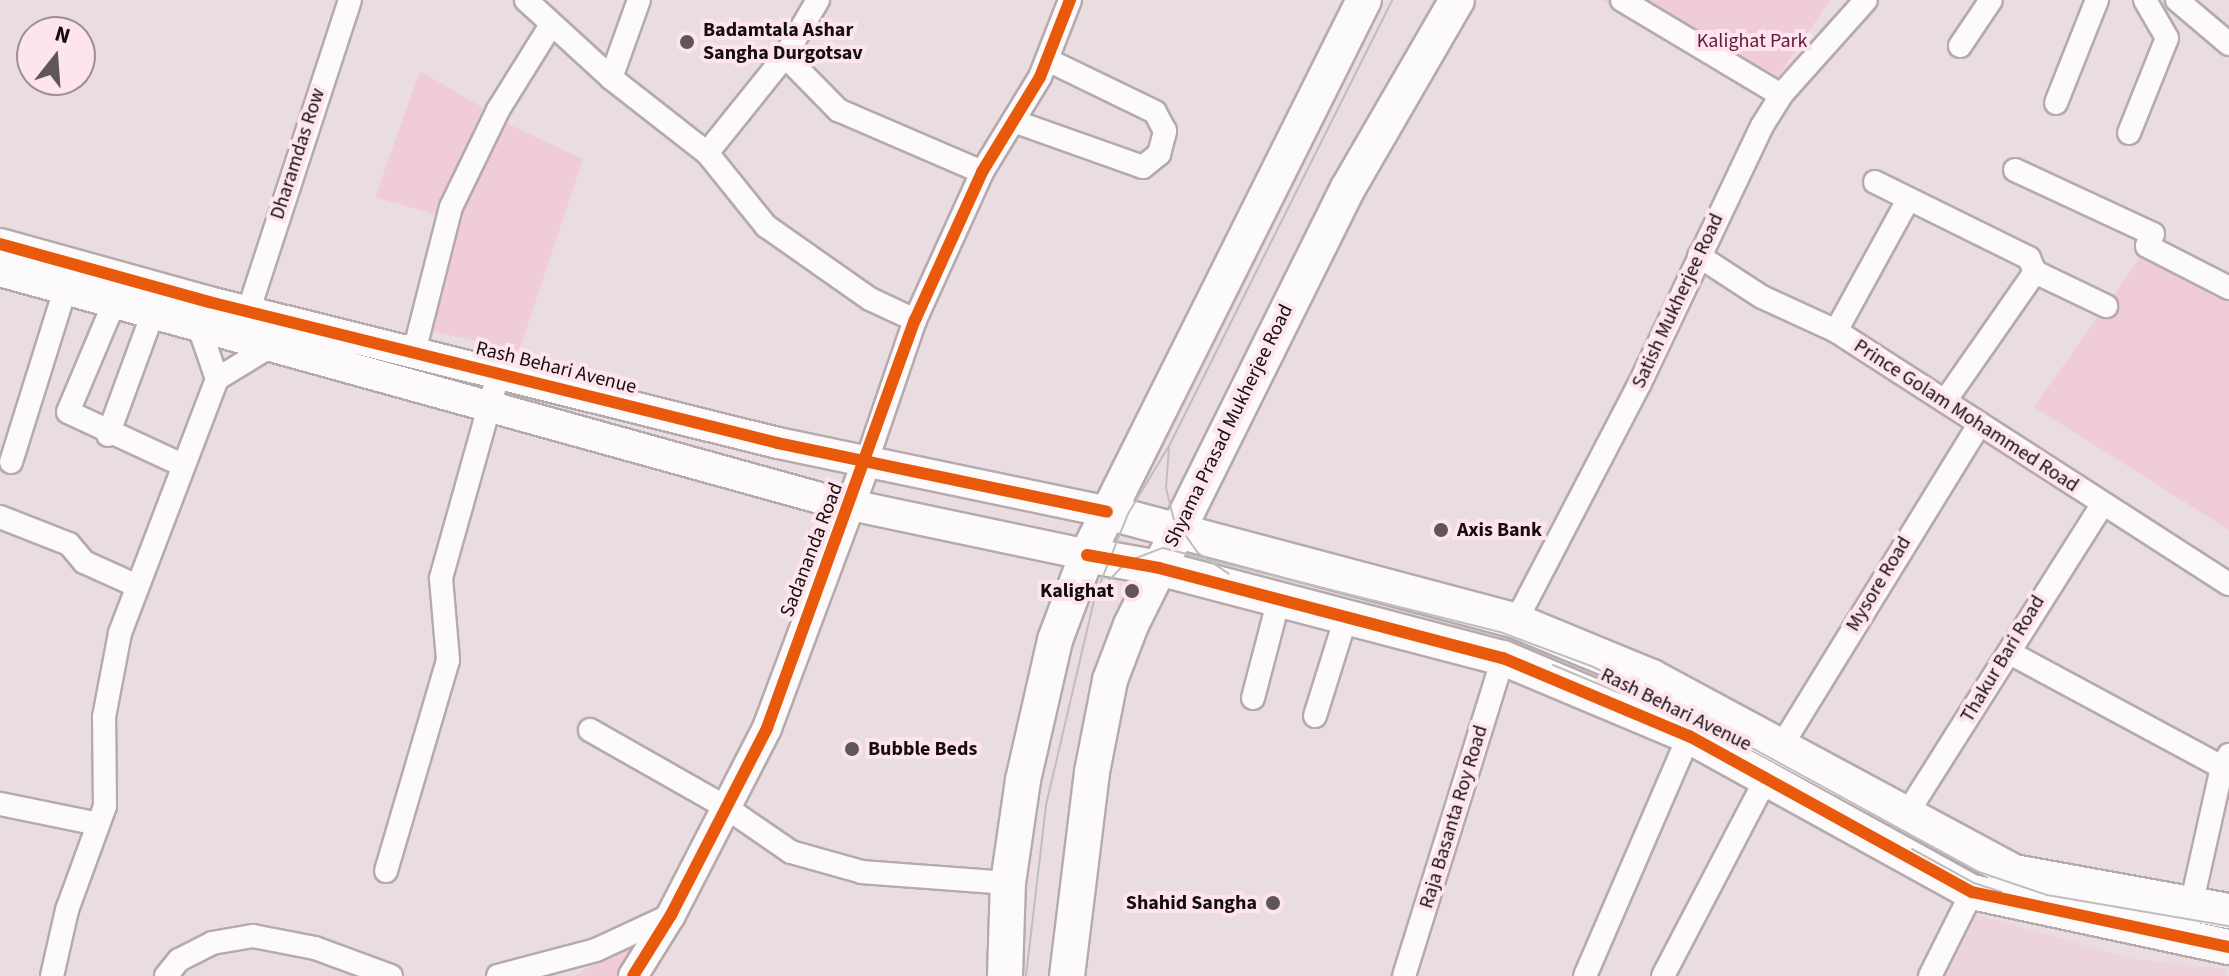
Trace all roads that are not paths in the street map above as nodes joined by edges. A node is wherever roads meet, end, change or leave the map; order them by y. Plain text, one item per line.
1 (350, 0) edge
2 (639, 0) edge
3 (818, 0) edge
4 (1070, 0) edge
5 (1364, 0) edge
6 (1457, 0) edge
7 (1622, 0) edge
8 (1866, 0) edge
9 (1991, 0) edge
10 (2097, 0) edge
11 (2145, 0) edge
12 (2177, 0) edge
13 (542, 9) edge
14 (2229, 44) edge
15 (1960, 46) dead end
16 (785, 56) junction
17 (1048, 60) junction
18 (611, 78) junction
19 (1781, 95) junction
20 (2056, 103) dead end
21 (1016, 122) junction
22 (2129, 133) dead end
23 (707, 153) junction
24 (2015, 170) dead end
25 (982, 172) junction
26 (1875, 182) dead end
27 (1908, 200) junction
28 (0, 244) edge
29 (1699, 256) junction
30 (0, 271) edge
31 (2035, 272) junction
32 (2229, 288) edge
33 (65, 290) junction
34 (114, 303) junction
35 (2106, 306) dead end
36 (249, 309) junction
37 (153, 313) junction
38 (204, 315) junction
39 (279, 318) junction
40 (915, 320) junction
41 (1836, 331) junction
42 (269, 347) junction
43 (414, 352) junction
44 (498, 375) junction
45 (217, 379) junction
46 (1945, 401) junction
47 (488, 409) junction
48 (1979, 425) junction
49 (108, 435) junction
50 (11, 462) dead end
51 (866, 463) junction
52 (180, 464) junction
53 (852, 505) junction
54 (2102, 505) junction
55 (1107, 512) junction
56 (0, 517) edge
57 (1178, 531) junction
58 (1087, 555) junction
59 (1159, 568) junction
60 (2229, 584) edge
61 (135, 585) junction
62 (1279, 599) junction
63 (1346, 617) junction
64 (1516, 621) junction
65 (2010, 653) junction
66 (1503, 658) junction
67 (1253, 698) dead end
68 (1315, 716) dead end
69 (590, 730) dead end
70 (1689, 736) junction
71 (1782, 745) junction
72 (2225, 761) edge
73 (1767, 777) junction
74 (0, 804) edge
75 (724, 806) junction
76 (1906, 815) junction
77 (98, 824) junction
78 (386, 871) dead end
79 (1008, 883) junction
80 (1972, 892) junction
81 (2191, 904) junction
82 (2229, 911) edge
83 (671, 915) junction
84 (2184, 939) junction
85 (2229, 947) edge
86 (540, 971) edge
87 (52, 976) edge
88 (166, 976) edge
89 (391, 976) edge
90 (498, 976) edge
91 (633, 976) edge
92 (1005, 976) edge
93 (1067, 976) edge
94 (1404, 976) edge
95 (1585, 976) edge
96 (1663, 976) edge
97 (1930, 976) edge

1 - 36 street, Dharamdas Row
2 - 18 street
3 - 16 street
4 - 17 street, Sadananda Road
5 - 55 main road
6 - 57 main road, Shyama Prasad Mukherjee Road
7 - 19 street
8 - 19 street, Satish Mukherjee Road
9 - 15 street
10 - 20 street
11 - 22 street
12 - 14 street
13 - 18 street
13 - 43 street
16 - 23 street
16 - 25 street
17 - 21 street, Sadananda Road
17 - 21 street
18 - 23 street
19 - 29 street, Satish Mukherjee Road
21 - 25 street, Sadananda Road
23 - 40 street
24 - 32 street
25 - 40 street, Sadananda Road
26 - 27 street
27 - 31 street
27 - 41 street
28 - 38 main road, Rash Behari Avenue
29 - 41 street, Prince Golam Mohammed Road
29 - 64 street, Satish Mukherjee Road
30 - 33 main road
31 - 35 street
31 - 46 street
33 - 34 main road
33 - 50 street
34 - 37 main road
34 - 49 street
36 - 38 main road, Rash Behari Avenue
36 - 39 main road, Rash Behari Avenue
37 - 38 main road
37 - 49 street
38 - 42 main road
38 - 45 street
39 - 42 street
39 - 43 main road, Rash Behari Avenue
40 - 51 street, Sadananda Road
41 - 46 street, Prince Golam Mohammed Road
42 - 45 street
42 - 47 main road
43 - 44 main road, Rash Behari Avenue
44 - 47 street
44 - 51 main road, Rash Behari Avenue
45 - 52 street
46 - 48 street, Prince Golam Mohammed Road
47 - 53 main road
47 - 78 street
48 - 54 street, Prince Golam Mohammed Road
48 - 71 street, Mysore Road
49 - 52 street
51 - 53 street, Sadananda Road
51 - 55 main road, Rash Behari Avenue
52 - 61 street
53 - 58 main road
53 - 75 street, Sadananda Road
54 - 60 street, Prince Golam Mohammed Road
54 - 65 street, Thakur Bari Road
55 - 57 main road, Rash Behari Avenue
55 - 58 main road
56 - 61 street
57 - 59 main road, Shyama Prasad Mukherjee Road
57 - 64 main road, Rash Behari Avenue
58 - 59 main road, Rash Behari Avenue
58 - 79 main road
59 - 62 main road, Rash Behari Avenue
59 - 93 main road, Shyama Prasad Mukherjee Road
61 - 77 street
62 - 63 main road, Rash Behari Avenue
62 - 67 street
63 - 66 main road, Rash Behari Avenue
63 - 68 street
64 - 71 main road, Rash Behari Avenue
65 - 72 street
65 - 76 street, Thakur Bari Road
66 - 70 main road, Rash Behari Avenue
66 - 94 street, Raja Basanta Roy Road
69 - 75 street
70 - 73 main road, Rash Behari Avenue
70 - 95 street
71 - 76 main road, Rash Behari Avenue
72 - 81 street
73 - 80 main road, Rash Behari Avenue
73 - 96 street
74 - 77 street
75 - 79 street
75 - 83 street, Sadananda Road
76 - 81 main road, Rash Behari Avenue
77 - 87 street
79 - 92 main road
80 - 84 main road, Rash Behari Avenue
80 - 97 street
81 - 82 main road, Rash Behari Avenue
81 - 84 street
83 - 86 street
83 - 91 street, Sadananda Road
84 - 85 main road, Rash Behari Avenue
86 - 90 street
88 - 89 street

